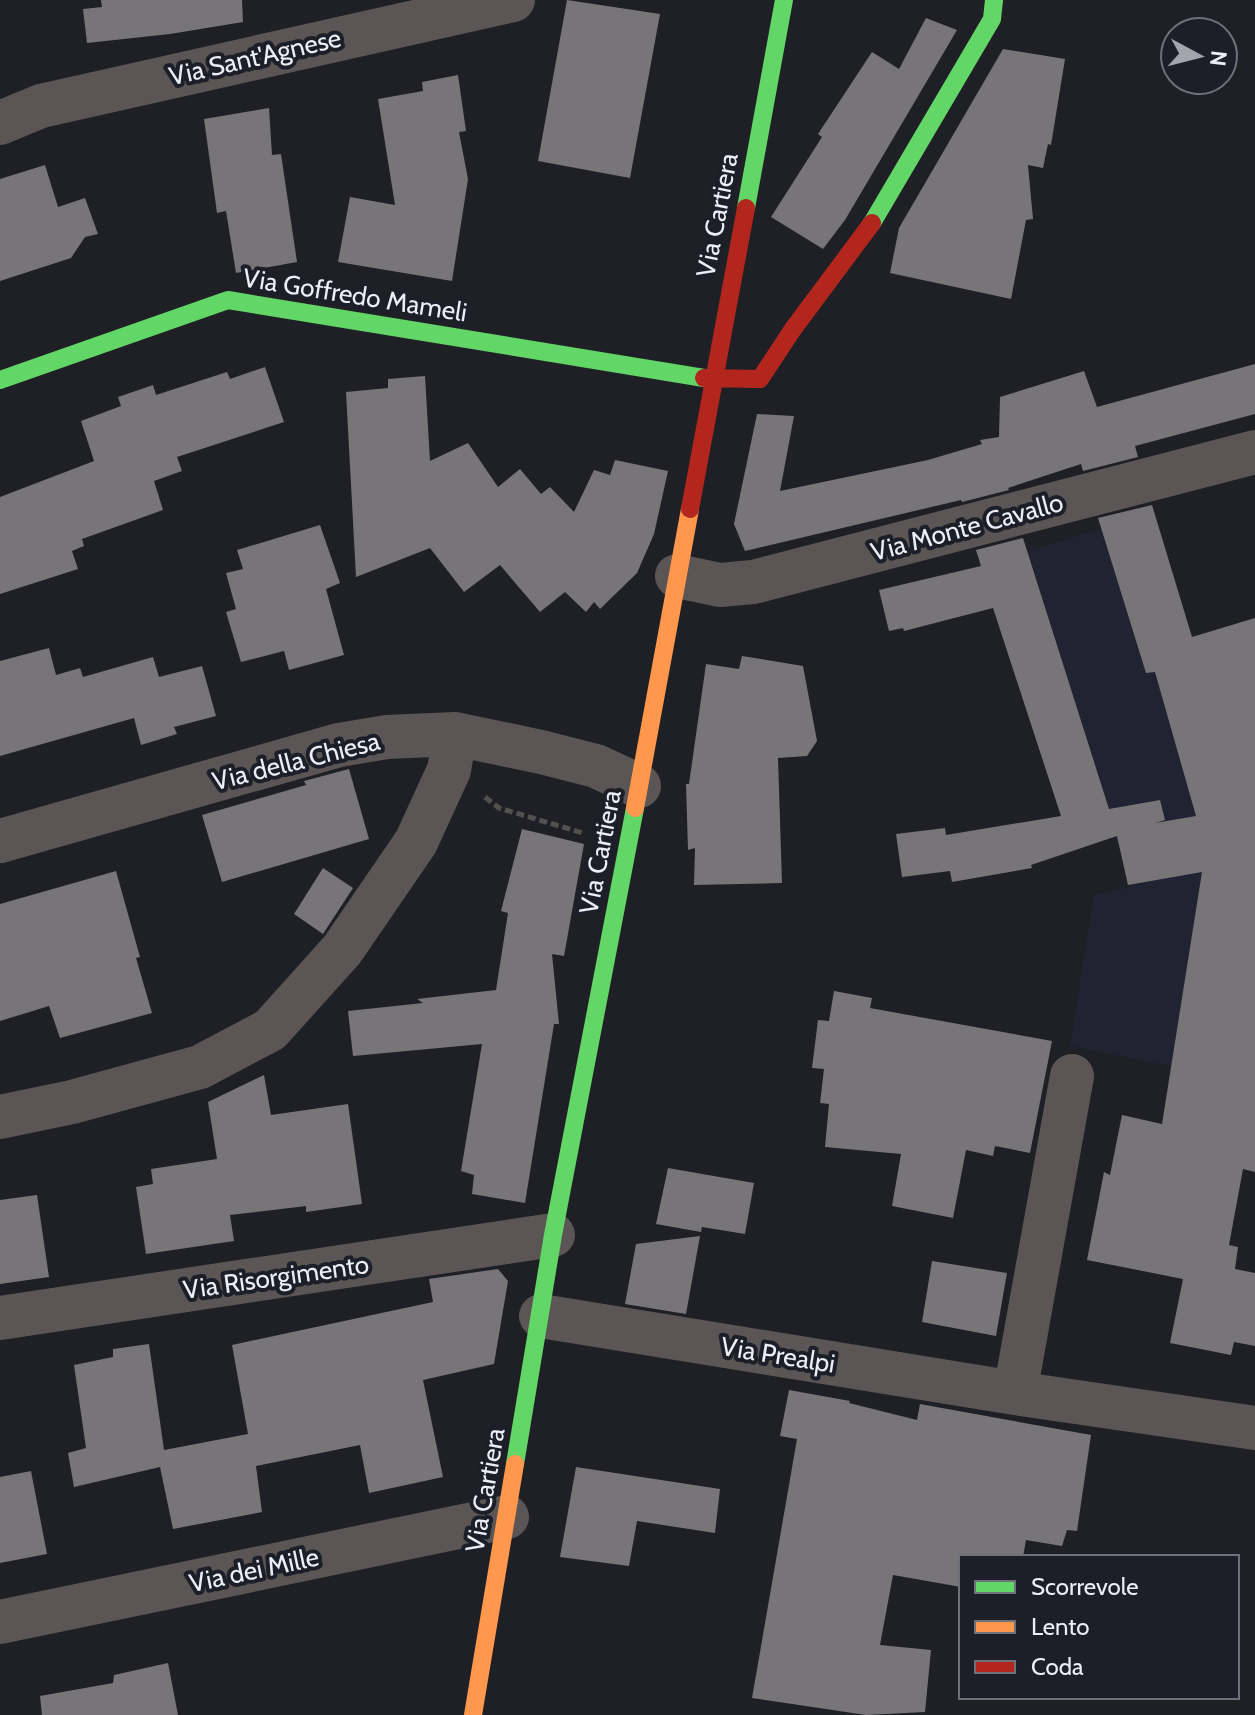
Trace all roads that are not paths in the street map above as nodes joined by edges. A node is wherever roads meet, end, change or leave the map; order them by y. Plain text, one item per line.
1 (513, 0) edge
2 (784, 0) edge
3 (994, 0) edge
4 (0, 123) edge
5 (712, 379) junction
6 (0, 380) edge
7 (1255, 452) edge
8 (677, 576) junction
9 (455, 734) junction
10 (639, 786) junction
11 (0, 841) edge
12 (1072, 1076) dead end
13 (0, 1117) edge
14 (553, 1235) junction
15 (541, 1316) junction
16 (0, 1318) edge
17 (1015, 1393) junction
18 (1255, 1428) edge
19 (507, 1517) junction
20 (0, 1622) edge
21 (473, 1715) edge

1 - 4 street, Via Sant'Agnese
2 - 5 main road, Via Cartiera
3 - 5 main road, Via Goffredo Mameli
5 - 6 main road, Via Goffredo Mameli
5 - 8 main road, Via Cartiera
7 - 8 street, Via Monte Cavallo
8 - 10 main road, Via Cartiera
9 - 10 street, Via della Chiesa
9 - 11 street, Via della Chiesa
9 - 13 street
10 - 14 main road, Via Cartiera
12 - 17 street
14 - 15 main road, Via Cartiera
14 - 16 street, Via Risorgimento
15 - 17 street, Via Prealpi
15 - 19 main road, Via Cartiera
17 - 18 street, Via Prealpi
19 - 20 street, Via dei Mille
19 - 21 main road, Via Cartiera

